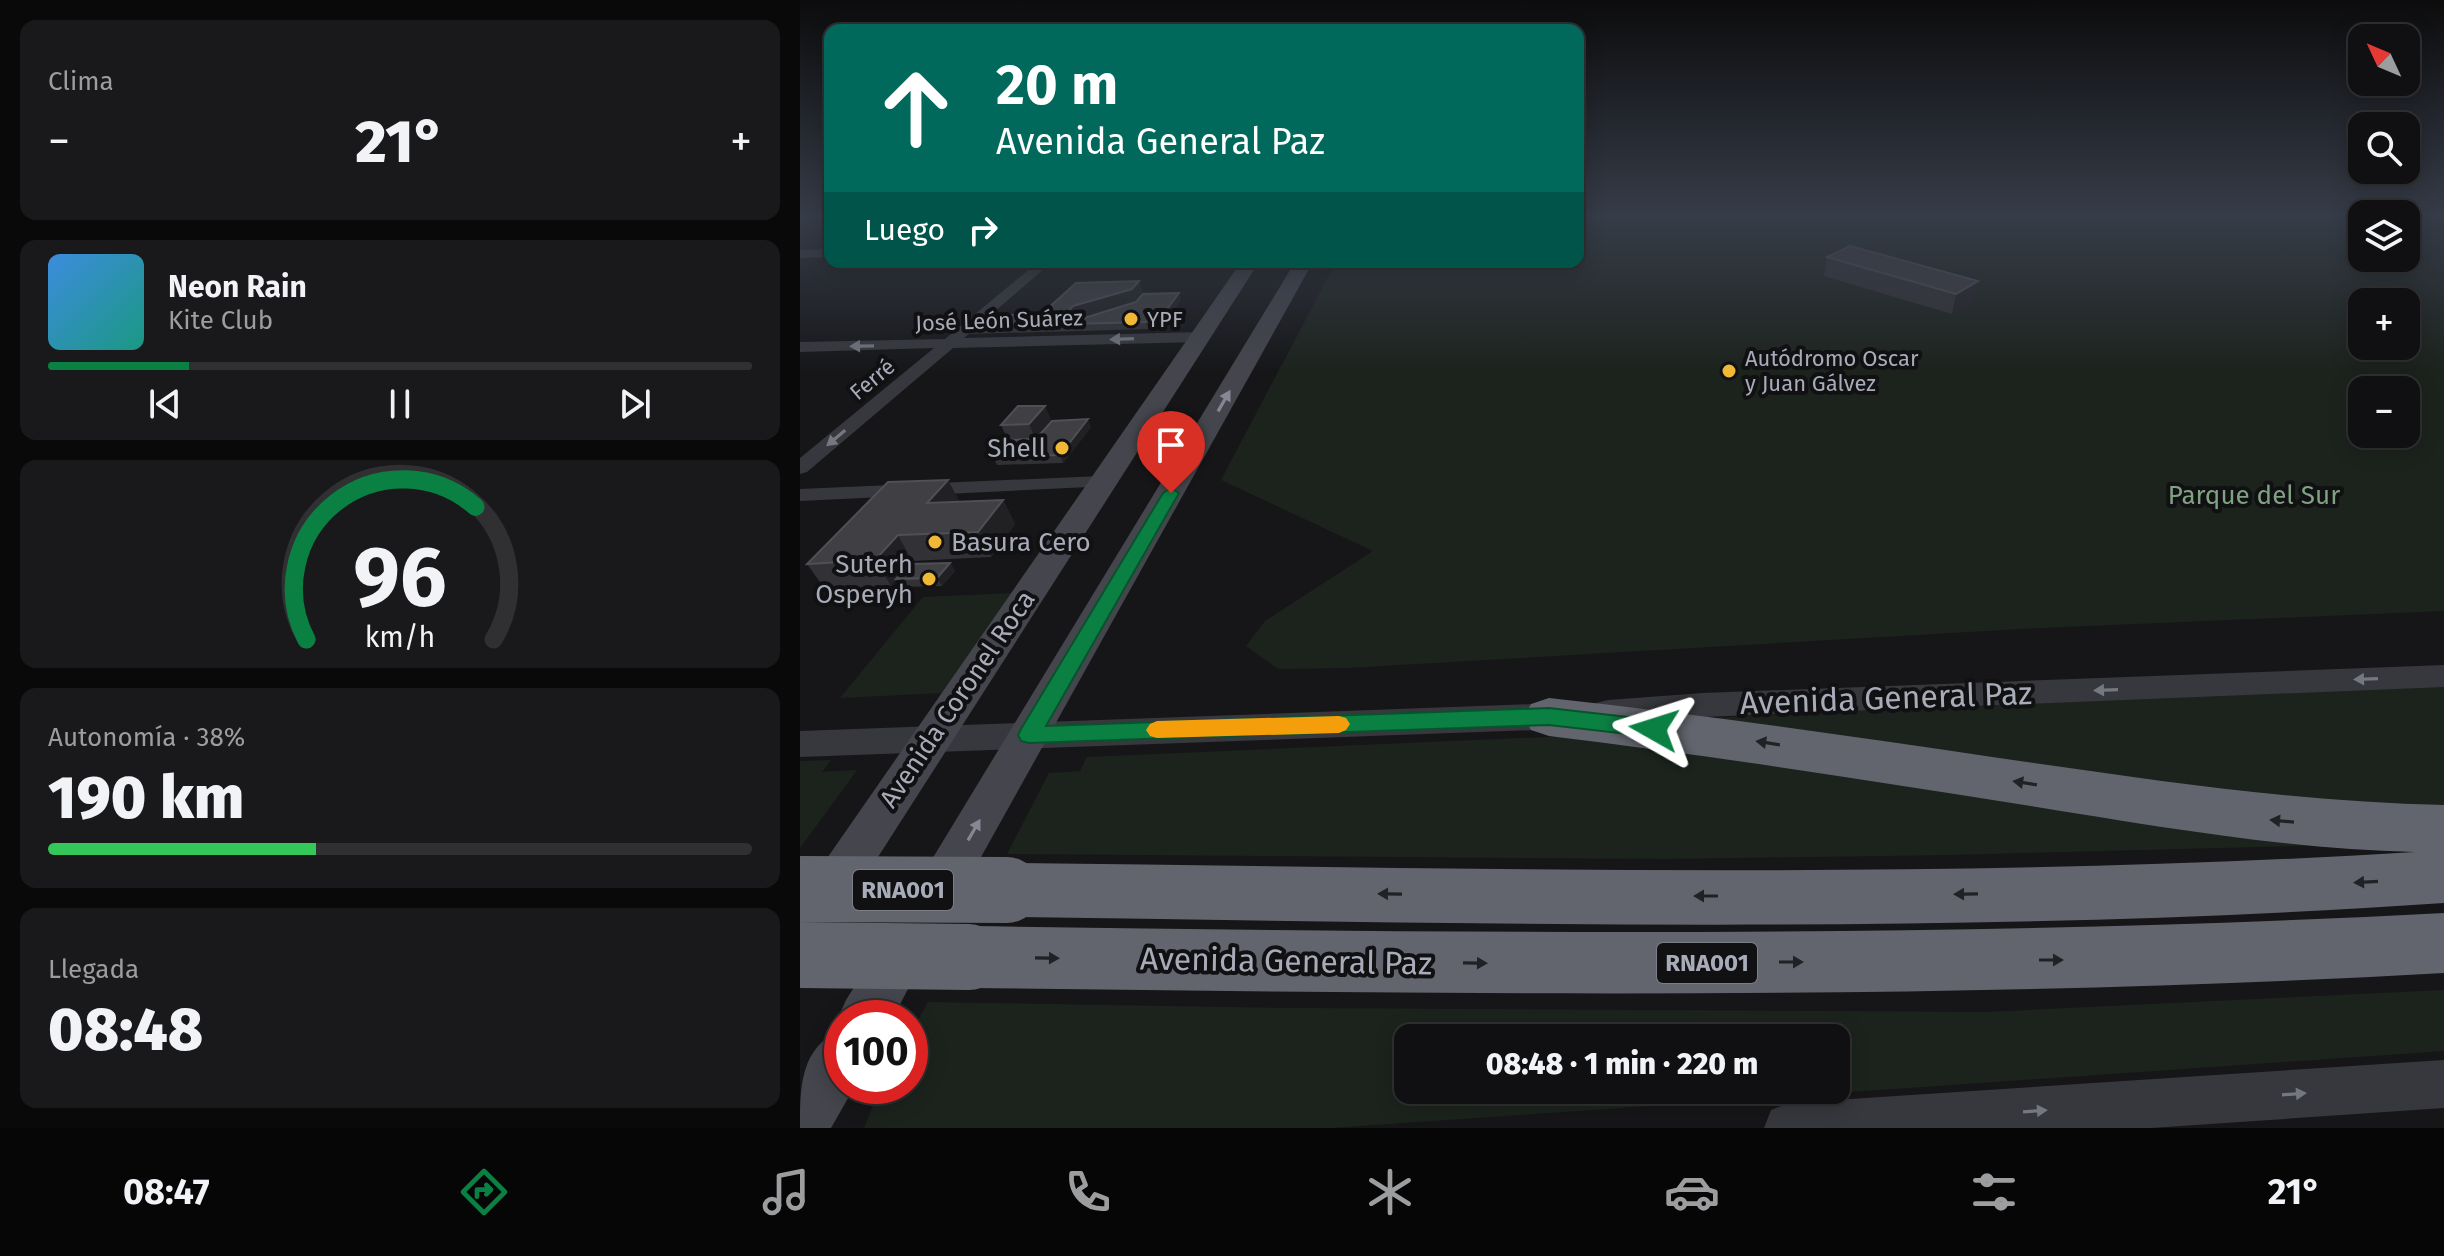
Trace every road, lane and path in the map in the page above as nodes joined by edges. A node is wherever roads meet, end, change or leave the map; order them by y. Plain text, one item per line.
1 (1039, 268) edge
2 (1246, 268) edge
3 (1301, 268) edge
4 (1200, 337) junction
5 (948, 344) junction
6 (800, 347) edge
7 (800, 468) edge
8 (1102, 482) junction
9 (800, 495) edge
10 (2444, 676) edge
11 (1549, 717) junction
12 (1029, 735) junction
13 (931, 737) junction
14 (800, 744) edge
15 (2444, 829) edge
16 (2444, 877) edge
17 (800, 889) edge
18 (800, 939) edge
19 (2444, 943) edge
20 (800, 955) edge
21 (874, 1000) edge
22 (2444, 1084) edge
23 (824, 1087) edge
24 (800, 1128) edge
25 (1789, 1128) edge

1 - 5 street, Ferré
2 - 4 main road, Avenida Coronel Roca
12 -> 3 main road
4 -> 5 street, José León Suárez
4 - 8 main road, Avenida Coronel Roca
5 -> 6 street, José León Suárez
5 -> 7 street, Ferré
8 - 9 street
8 - 13 main road, Avenida Coronel Roca
10 -> 11 street, Avenida General Paz
11 - 12 street, Avenida General Paz
15 -> 11 highway
12 - 13 street, Avenida General Paz
21 -> 12 main road
13 - 14 street, Avenida General Paz
13 - 18 main road, Avenida Coronel Roca
16 -> 17 highway, RNA001, bridge
20 -> 19 highway, Avenida General Paz / RNA001, bridge
25 -> 22 street
23 - 24 main road

